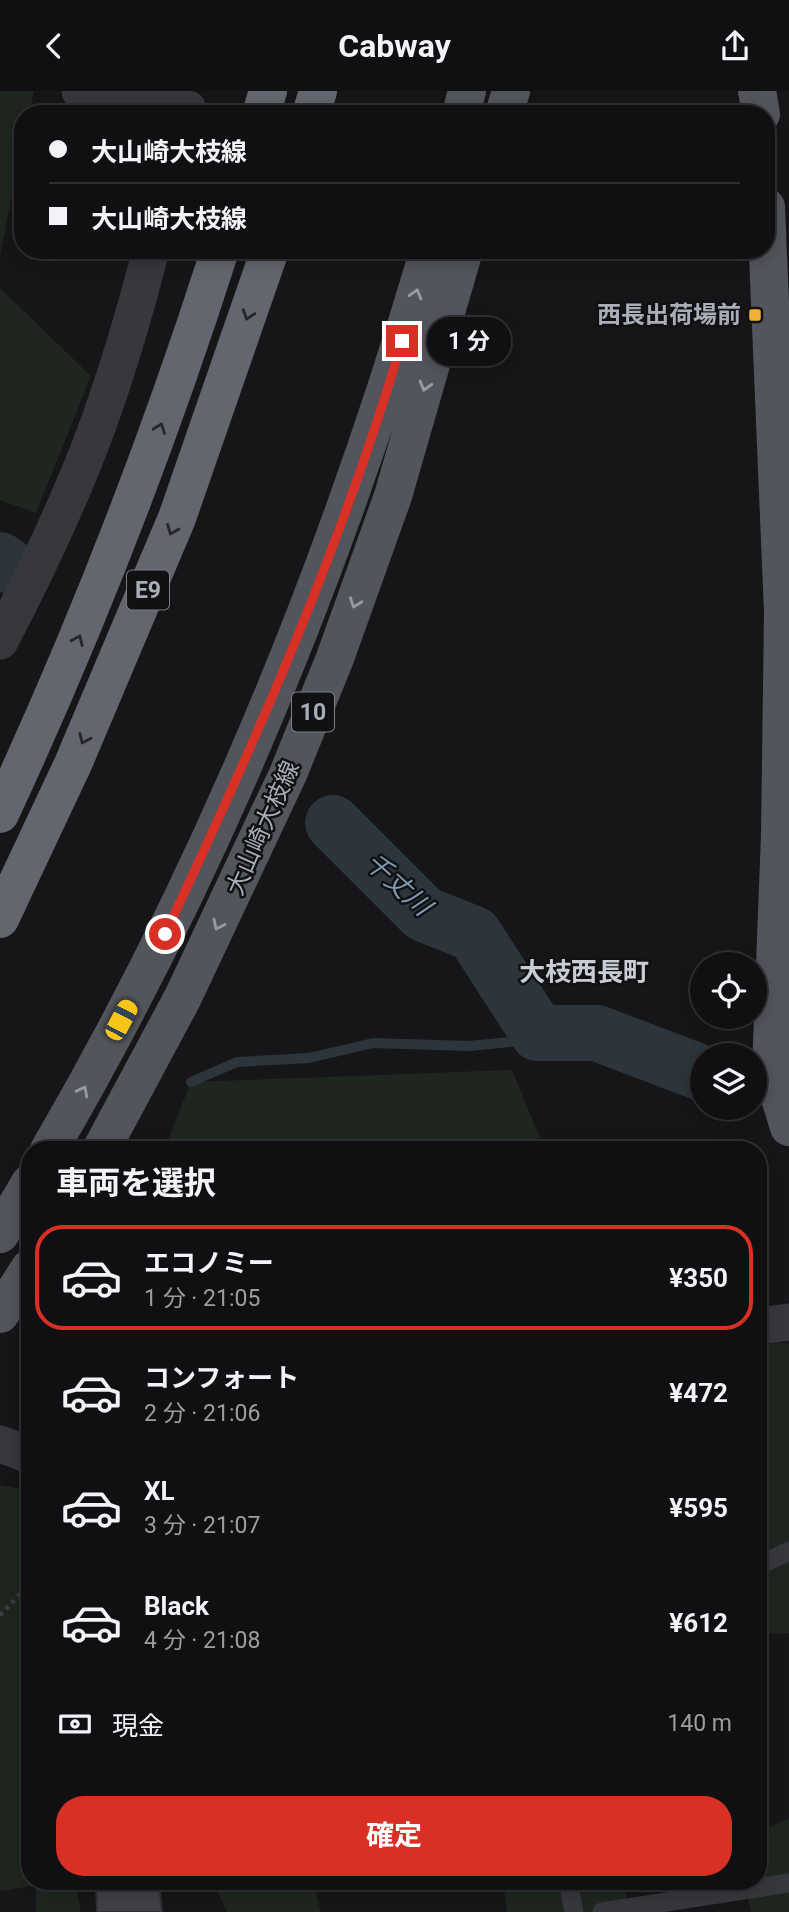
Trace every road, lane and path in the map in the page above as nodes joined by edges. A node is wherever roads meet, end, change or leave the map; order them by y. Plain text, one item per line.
1 (80, 91) edge
2 (189, 105) edge
3 (149, 259) edge
4 (216, 259) edge
5 (267, 259) edge
6 (426, 259) edge
7 (461, 259) edge
8 (771, 259) edge
9 (782, 364) edge
10 (0, 641) edge
11 (0, 814) edge
12 (0, 919) edge
13 (789, 1127) edge
14 (54, 1141) edge
15 (106, 1141) edge
16 (21, 1198) edge
17 (0, 1234) edge
18 (21, 1282) edge
19 (0, 1314) edge
20 (789, 1322) edge
21 (767, 1325) edge
22 (0, 1444) edge
23 (21, 1452) edge
24 (789, 1551) edge
25 (767, 1562) edge
26 (21, 1593) edge
27 (0, 1615) edge
28 (789, 1883) edge
29 (767, 1886) edge
30 (570, 1890) edge
31 (744, 1890) edge
32 (574, 1912) edge
33 (602, 1912) edge

1 - 2 street
3 - 10 street
11 -> 4 highway, E9
5 -> 12 highway, E9
14 -> 6 main road, 大山崎大枝線 / 10
7 -> 15 main road, 大山崎大枝線 / 10
8 - 9 main road
9 - 13 main road
16 - 17 main road
18 - 19 main road
20 - 21 street
22 - 23 street
24 - 25 lane
26 - 27 path
28 - 29 lane
30 - 32 lane
31 - 33 lane

